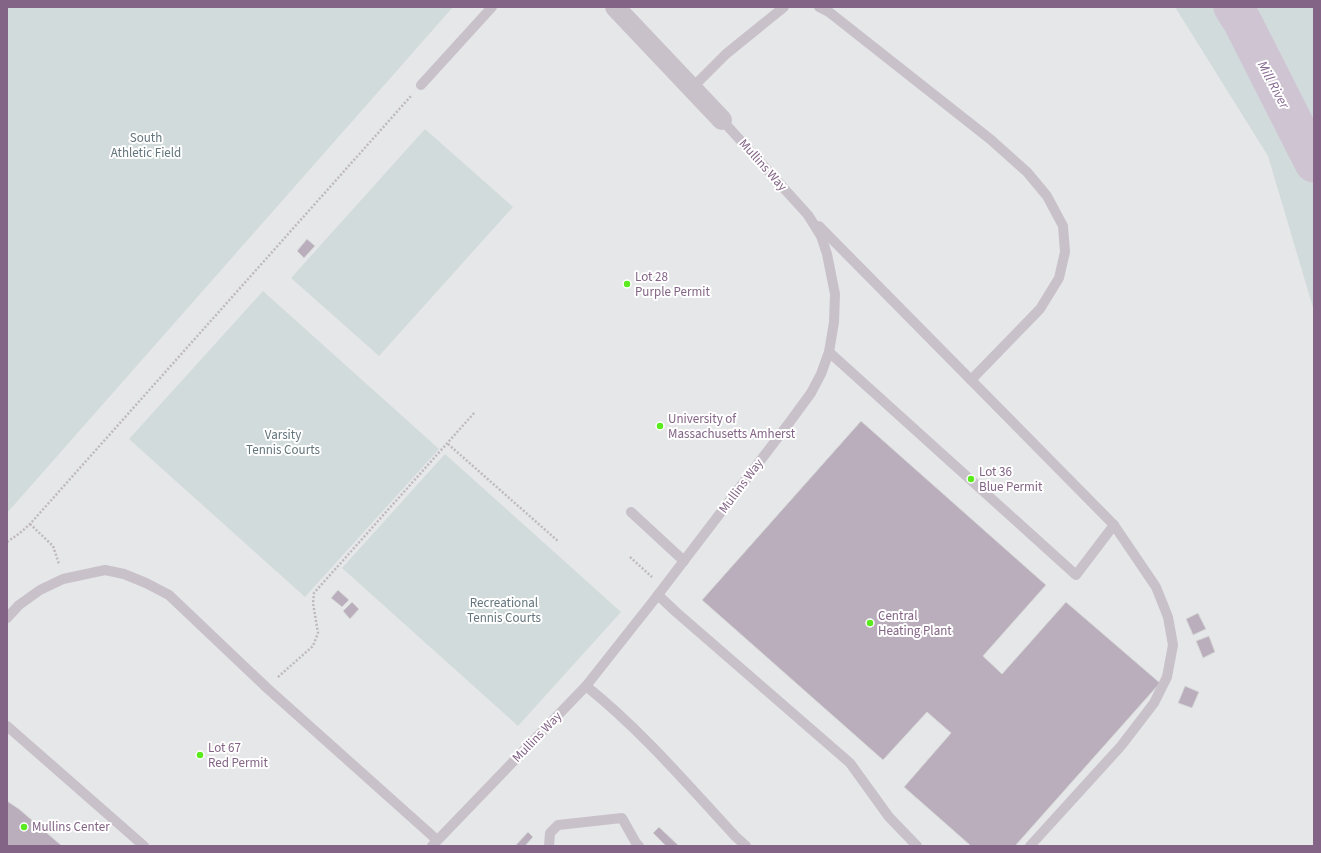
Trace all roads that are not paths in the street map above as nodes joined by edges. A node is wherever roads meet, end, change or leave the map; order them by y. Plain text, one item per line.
1 (492, 7) edge
2 (615, 7) edge
3 (784, 7) edge
4 (819, 7) edge
5 (421, 85) road end
6 (692, 88) junction
7 (722, 120) joint
8 (808, 215) junction
9 (829, 352) junction
10 (971, 380) junction
11 (632, 512) dead end
12 (1114, 525) junction
13 (684, 561) junction
14 (658, 595) junction
15 (7, 618) edge
16 (586, 686) junction
17 (7, 726) edge
18 (434, 843) edge
19 (144, 846) edge
20 (549, 846) edge
21 (639, 846) edge
22 (746, 846) edge
23 (917, 846) edge
24 (1030, 846) edge

1 - 5 lane
2 - 6 street, Mullins Way
3 - 6 lane
4 - 10 lane
6 - 7 street, Mullins Way
7 - 8 lane, Mullins Way
8 - 9 lane, Mullins Way
8 - 10 lane
9 - 12 lane
9 - 13 lane, Mullins Way
10 - 12 lane
11 - 13 lane
12 - 24 lane
13 - 14 lane, Mullins Way
14 - 16 lane, Mullins Way
14 - 23 lane
15 - 18 lane
16 - 18 lane, Mullins Way
16 - 22 lane
17 - 19 lane
20 - 21 lane

